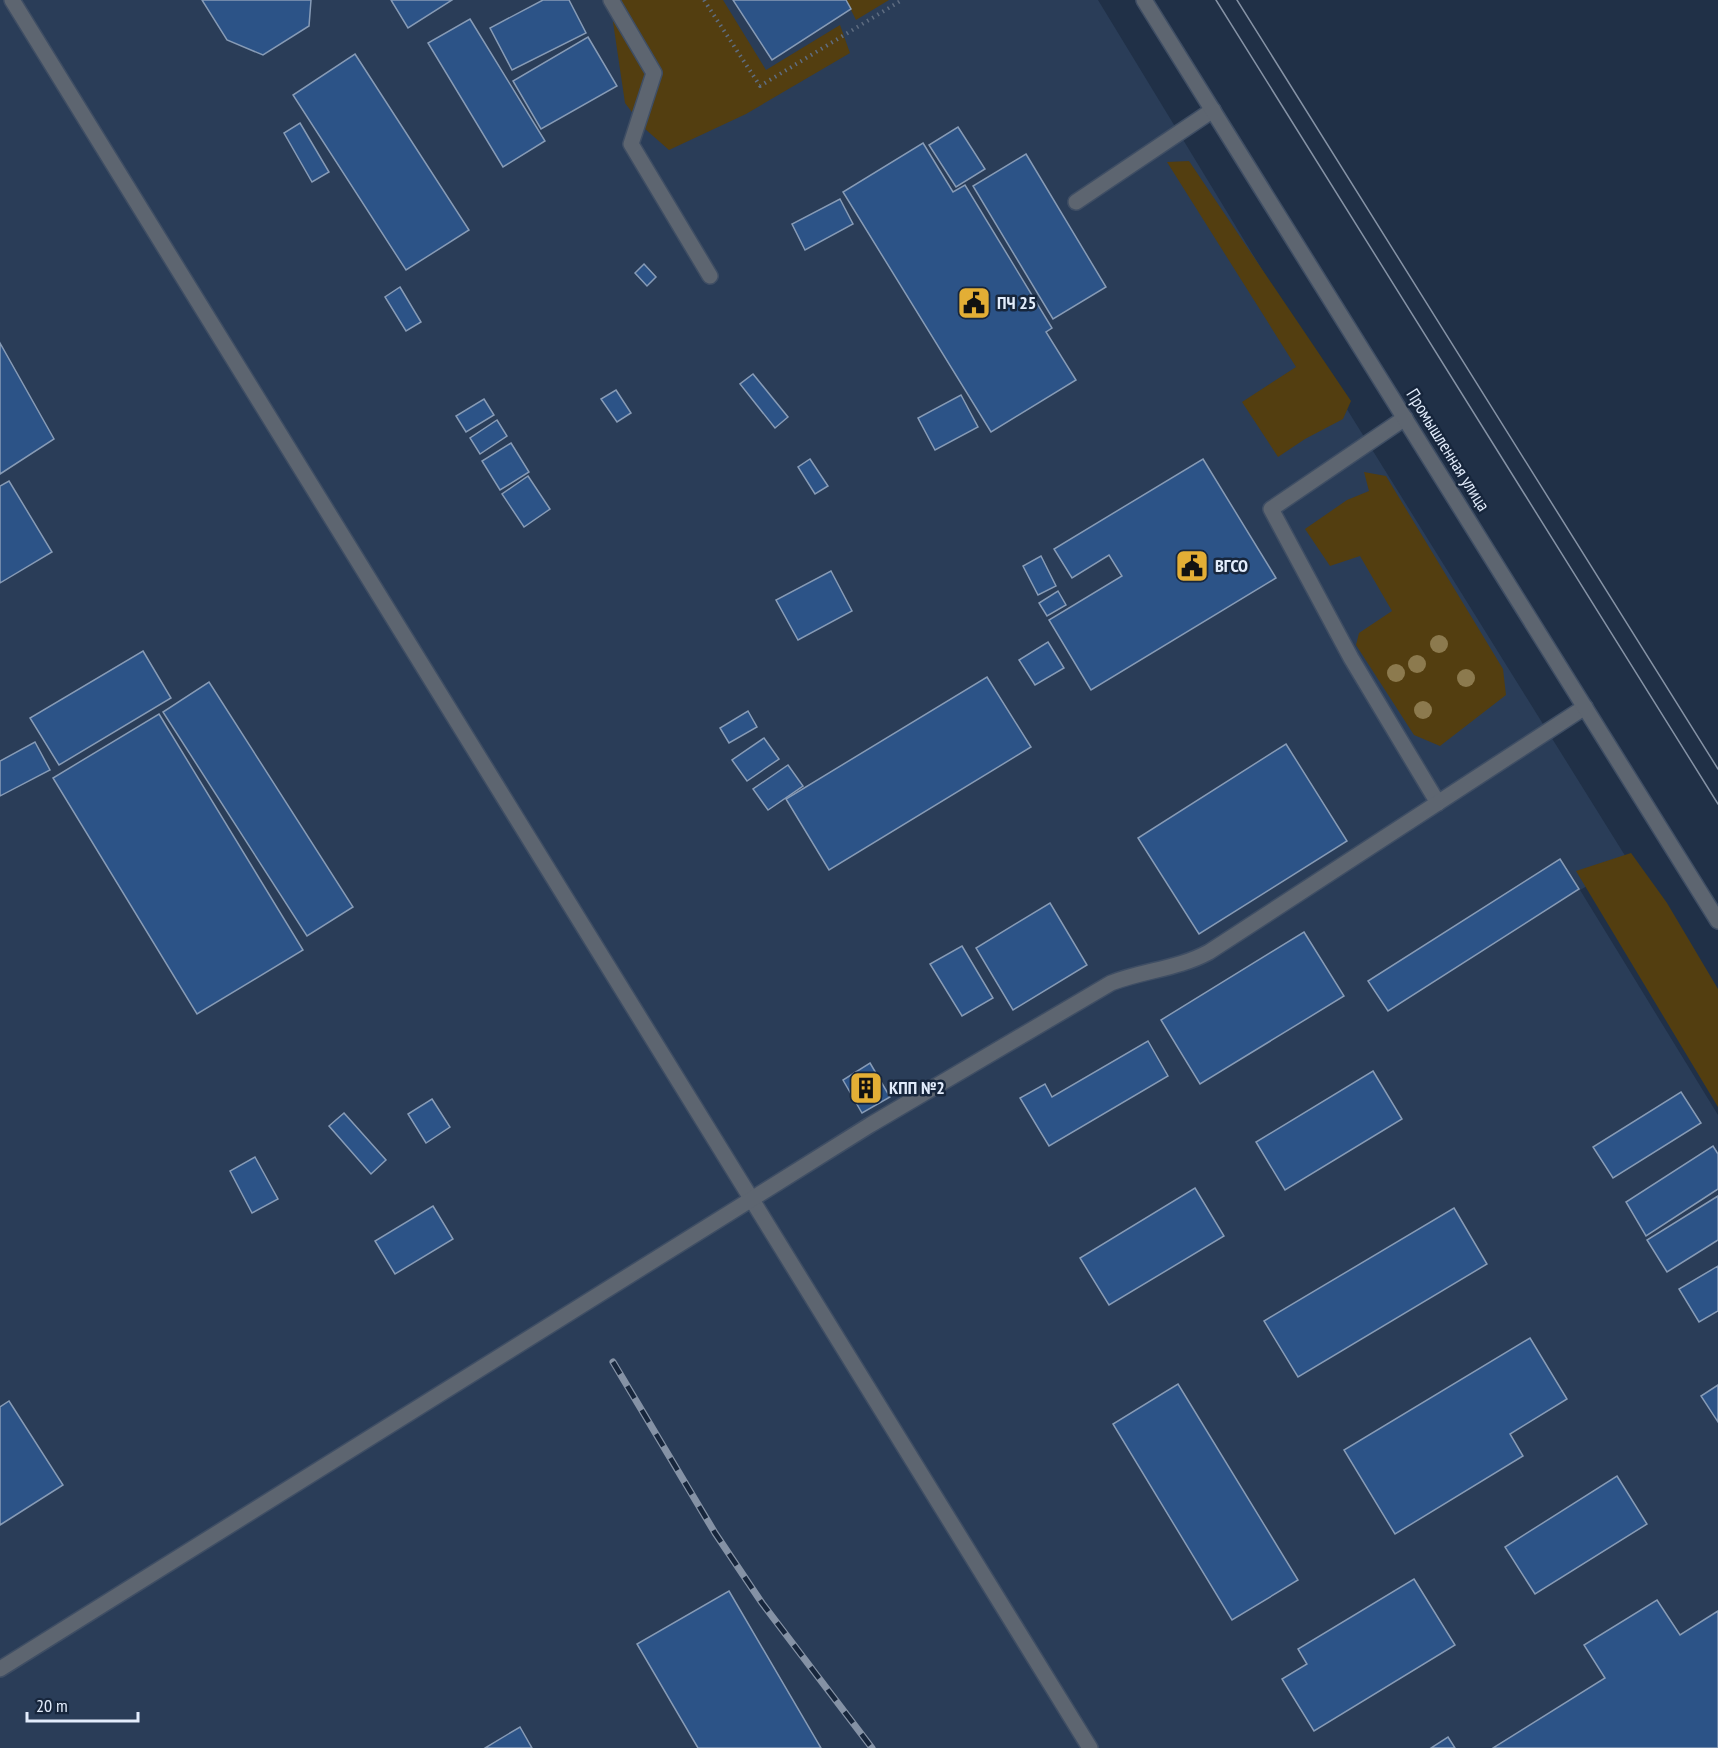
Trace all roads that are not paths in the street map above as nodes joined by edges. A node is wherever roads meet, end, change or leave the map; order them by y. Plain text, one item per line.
1 (12, 0) edge
2 (610, 0) edge
3 (1144, 0) edge
4 (1213, 110) junction
5 (1076, 202) dead end
6 (710, 276) dead end
7 (1405, 418) junction
8 (1586, 707) junction
9 (1438, 803) junction
10 (1718, 921) edge
11 (751, 1199) junction
12 (0, 1669) edge
13 (1090, 1748) edge

1 - 11 street
2 - 6 street
3 - 4 street, Промышленная улица
4 - 5 street
4 - 7 street, Промышленная улица
7 - 8 street, Промышленная улица
7 - 9 street
8 - 9 street
8 - 10 street, Промышленная улица
9 - 11 street
11 - 12 street
11 - 13 street

